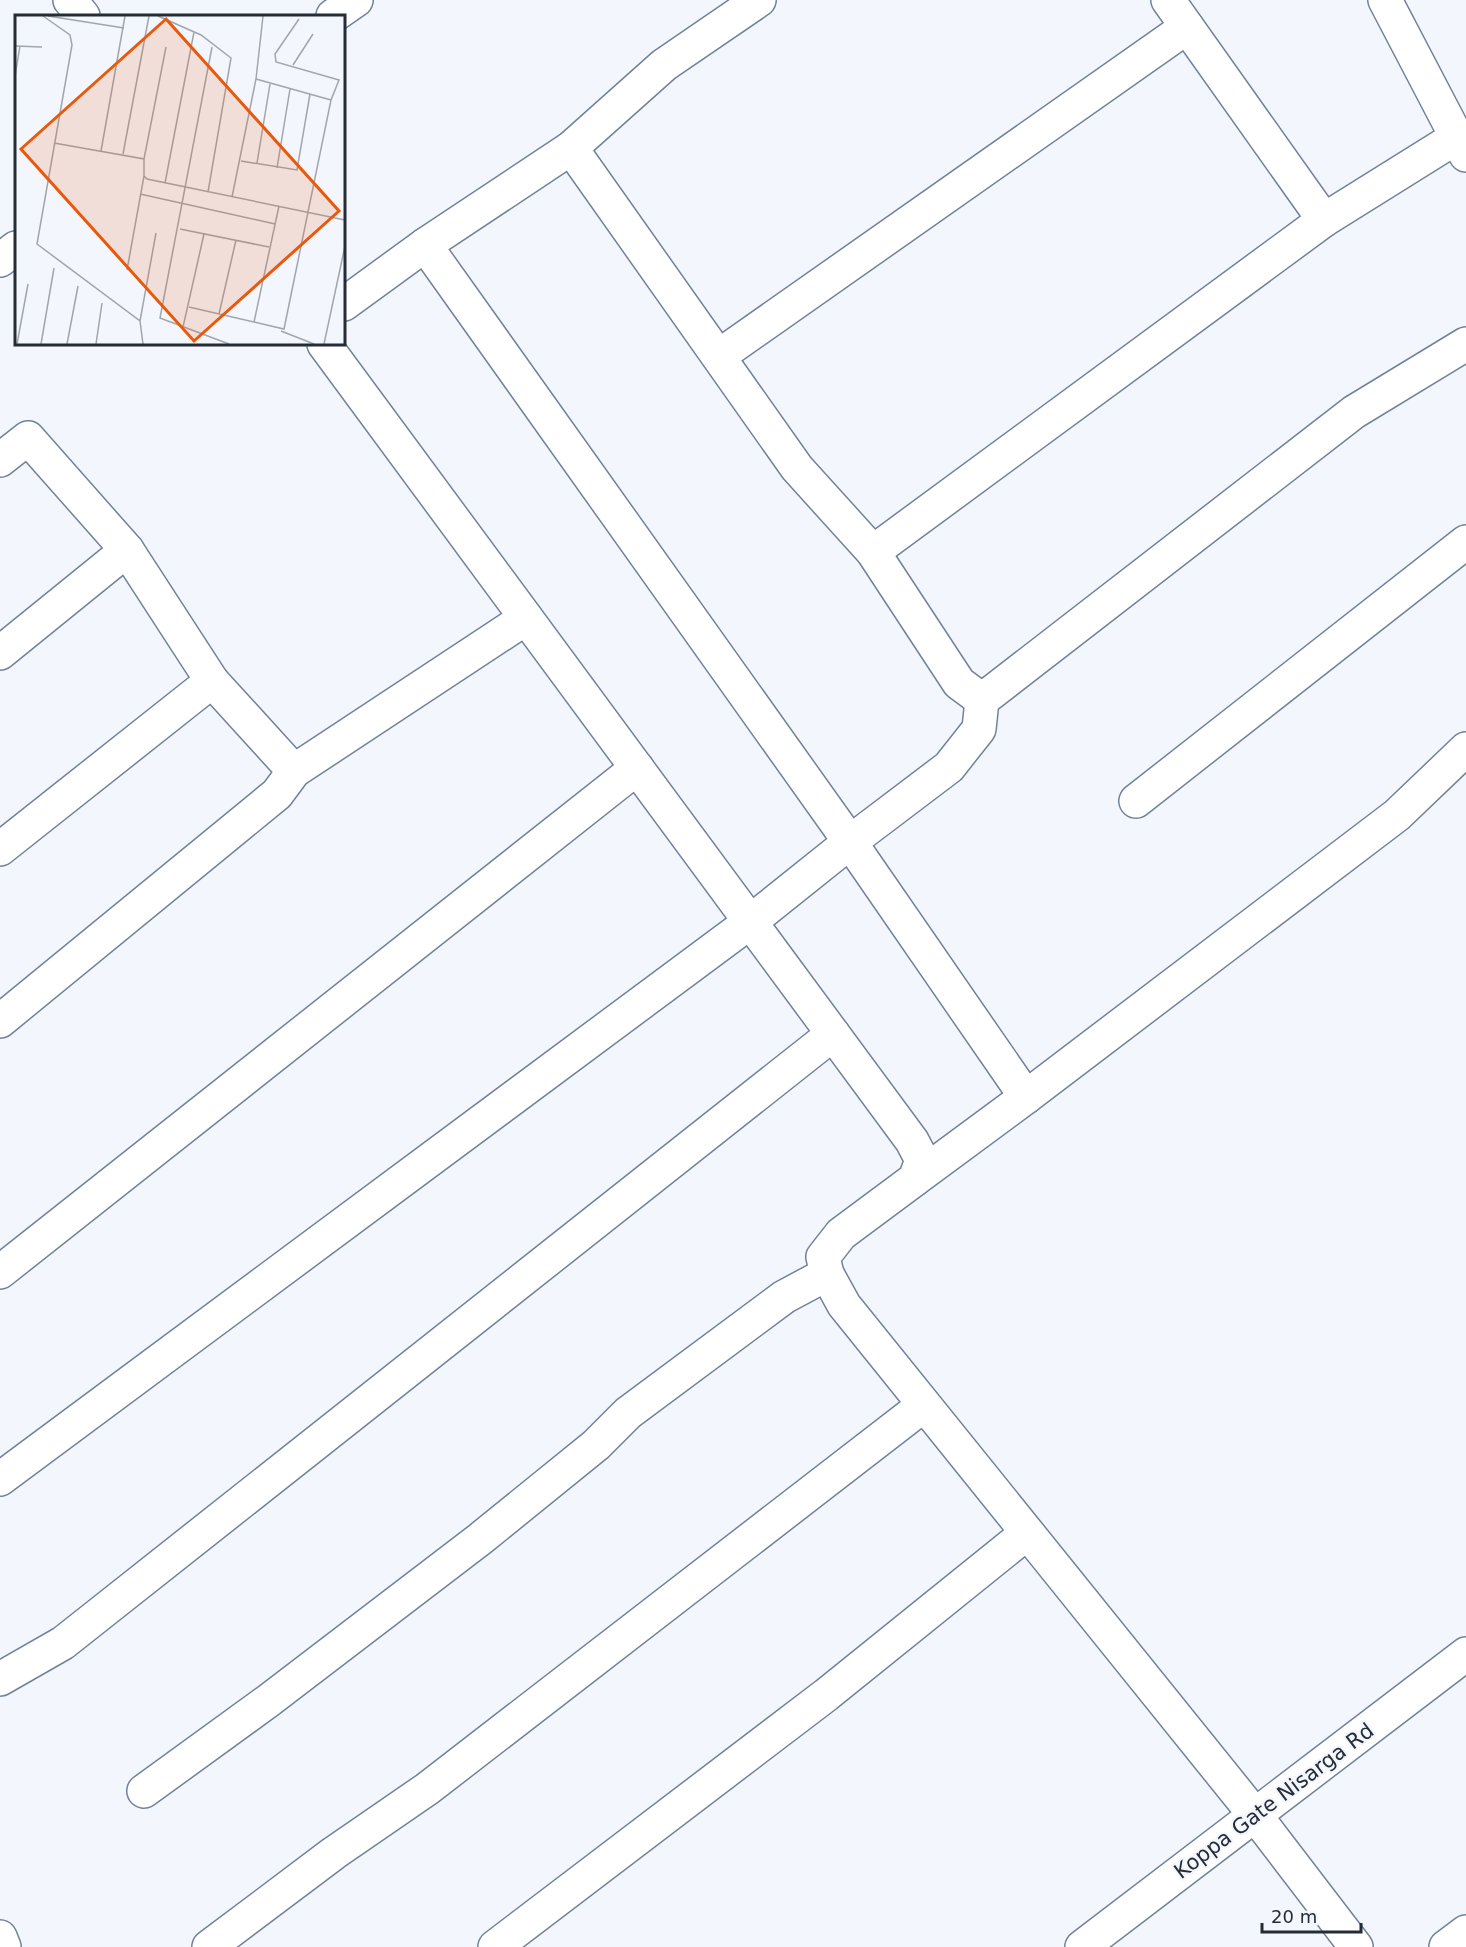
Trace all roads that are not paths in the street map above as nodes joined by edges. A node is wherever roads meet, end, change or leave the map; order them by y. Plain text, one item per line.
1 (70, 0) edge
2 (356, 0) edge
3 (759, 0) edge
4 (1168, 0) edge
5 (1385, 0) edge
6 (81, 15) edge
7 (334, 15) edge
8 (1187, 27) junction
9 (1462, 146) edge
10 (570, 148) junction
11 (1324, 220) junction
12 (425, 245) junction
13 (15, 249) edge
14 (0, 260) edge
15 (345, 303) edge
16 (1466, 344) edge
17 (325, 345) edge
18 (719, 356) junction
19 (0, 460) edge
20 (1466, 542) edge
21 (127, 550) junction
22 (873, 552) junction
23 (526, 618) junction
24 (0, 653) edge
25 (212, 681) junction
26 (982, 700) junction
27 (1466, 749) edge
28 (637, 768) junction
29 (294, 771) junction
30 (1136, 801) dead end
31 (850, 842) junction
32 (0, 849) edge
33 (750, 922) junction
34 (0, 1022) edge
35 (833, 1034) junction
36 (1026, 1096) junction
37 (915, 1179) junction
38 (0, 1272) edge
39 (826, 1274) junction
40 (924, 1405) junction
41 (0, 1479) edge
42 (1027, 1533) junction
43 (1466, 1654) edge
44 (0, 1679) edge
45 (144, 1791) dead end
46 (1255, 1815) junction
47 (1466, 1932) edge
48 (0, 1937) edge
49 (4, 1947) edge
50 (209, 1947) edge
51 (495, 1947) edge
52 (1082, 1947) edge
53 (1356, 1947) edge
54 (1446, 1947) edge

1 - 6 street
2 - 7 street
3 - 10 street
4 - 8 street
5 - 9 street
8 - 11 street
8 - 18 street
9 - 11 street
10 - 12 street
10 - 18 street
11 - 22 street
12 - 15 street
12 - 31 street
13 - 14 street
16 - 26 street
17 - 23 street
18 - 22 street
19 - 21 street
20 - 30 street
21 - 24 street
21 - 25 street
22 - 26 street
23 - 28 street
23 - 29 street
25 - 29 street
25 - 32 street
26 - 31 street
27 - 36 street
28 - 33 street
28 - 38 street
29 - 34 street
31 - 33 street
31 - 36 street
33 - 35 street
33 - 41 street
35 - 37 street
35 - 44 street
36 - 37 street
37 - 39 street
39 - 40 street
39 - 45 street
40 - 42 street
40 - 50 street
42 - 46 street
42 - 51 street
43 - 46 street, Koppa Gate Nisarga Rd
46 - 52 street, Koppa Gate Nisarga Rd
46 - 53 street
47 - 54 street
48 - 49 street

